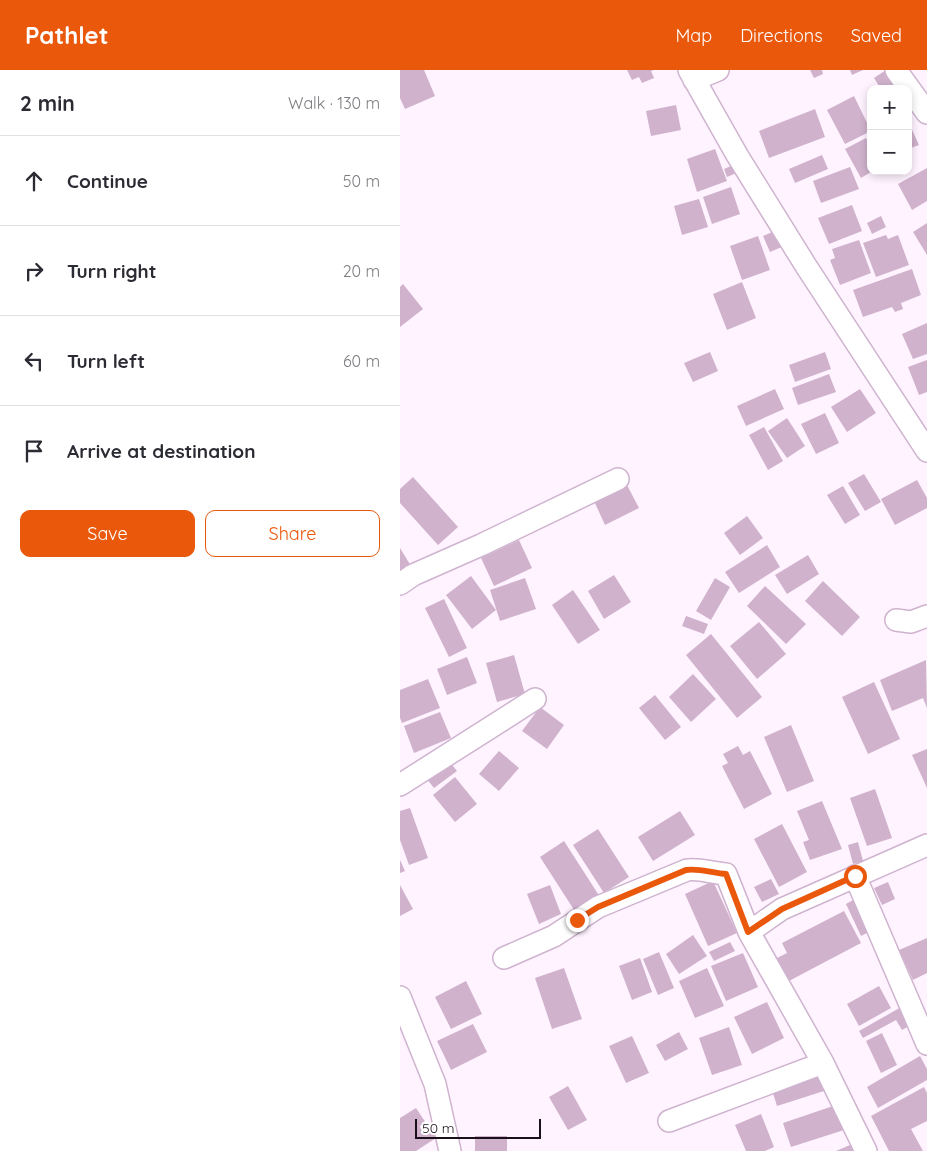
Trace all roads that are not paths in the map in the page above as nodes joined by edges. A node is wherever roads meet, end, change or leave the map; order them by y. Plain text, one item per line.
1 (718, 70) edge
2 (896, 70) edge
3 (691, 75) edge
4 (927, 113) edge
5 (927, 451) edge
6 (618, 479) dead end
7 (400, 584) edge
8 (927, 616) edge
9 (896, 620) dead end
10 (535, 699) dead end
11 (400, 785) edge
12 (927, 845) edge
13 (855, 876) junction
14 (748, 932) junction
15 (504, 958) dead end
16 (400, 997) edge
17 (927, 1044) edge
18 (823, 1063) junction
19 (669, 1121) dead end
20 (450, 1151) edge
21 (866, 1151) edge

1 - 3 street
2 - 4 street
3 - 5 street
6 - 7 street
8 - 9 street
10 - 11 street
12 - 13 street
13 - 14 street
13 - 17 street
14 - 15 street
14 - 18 street
16 - 20 street
18 - 19 street
18 - 21 street

